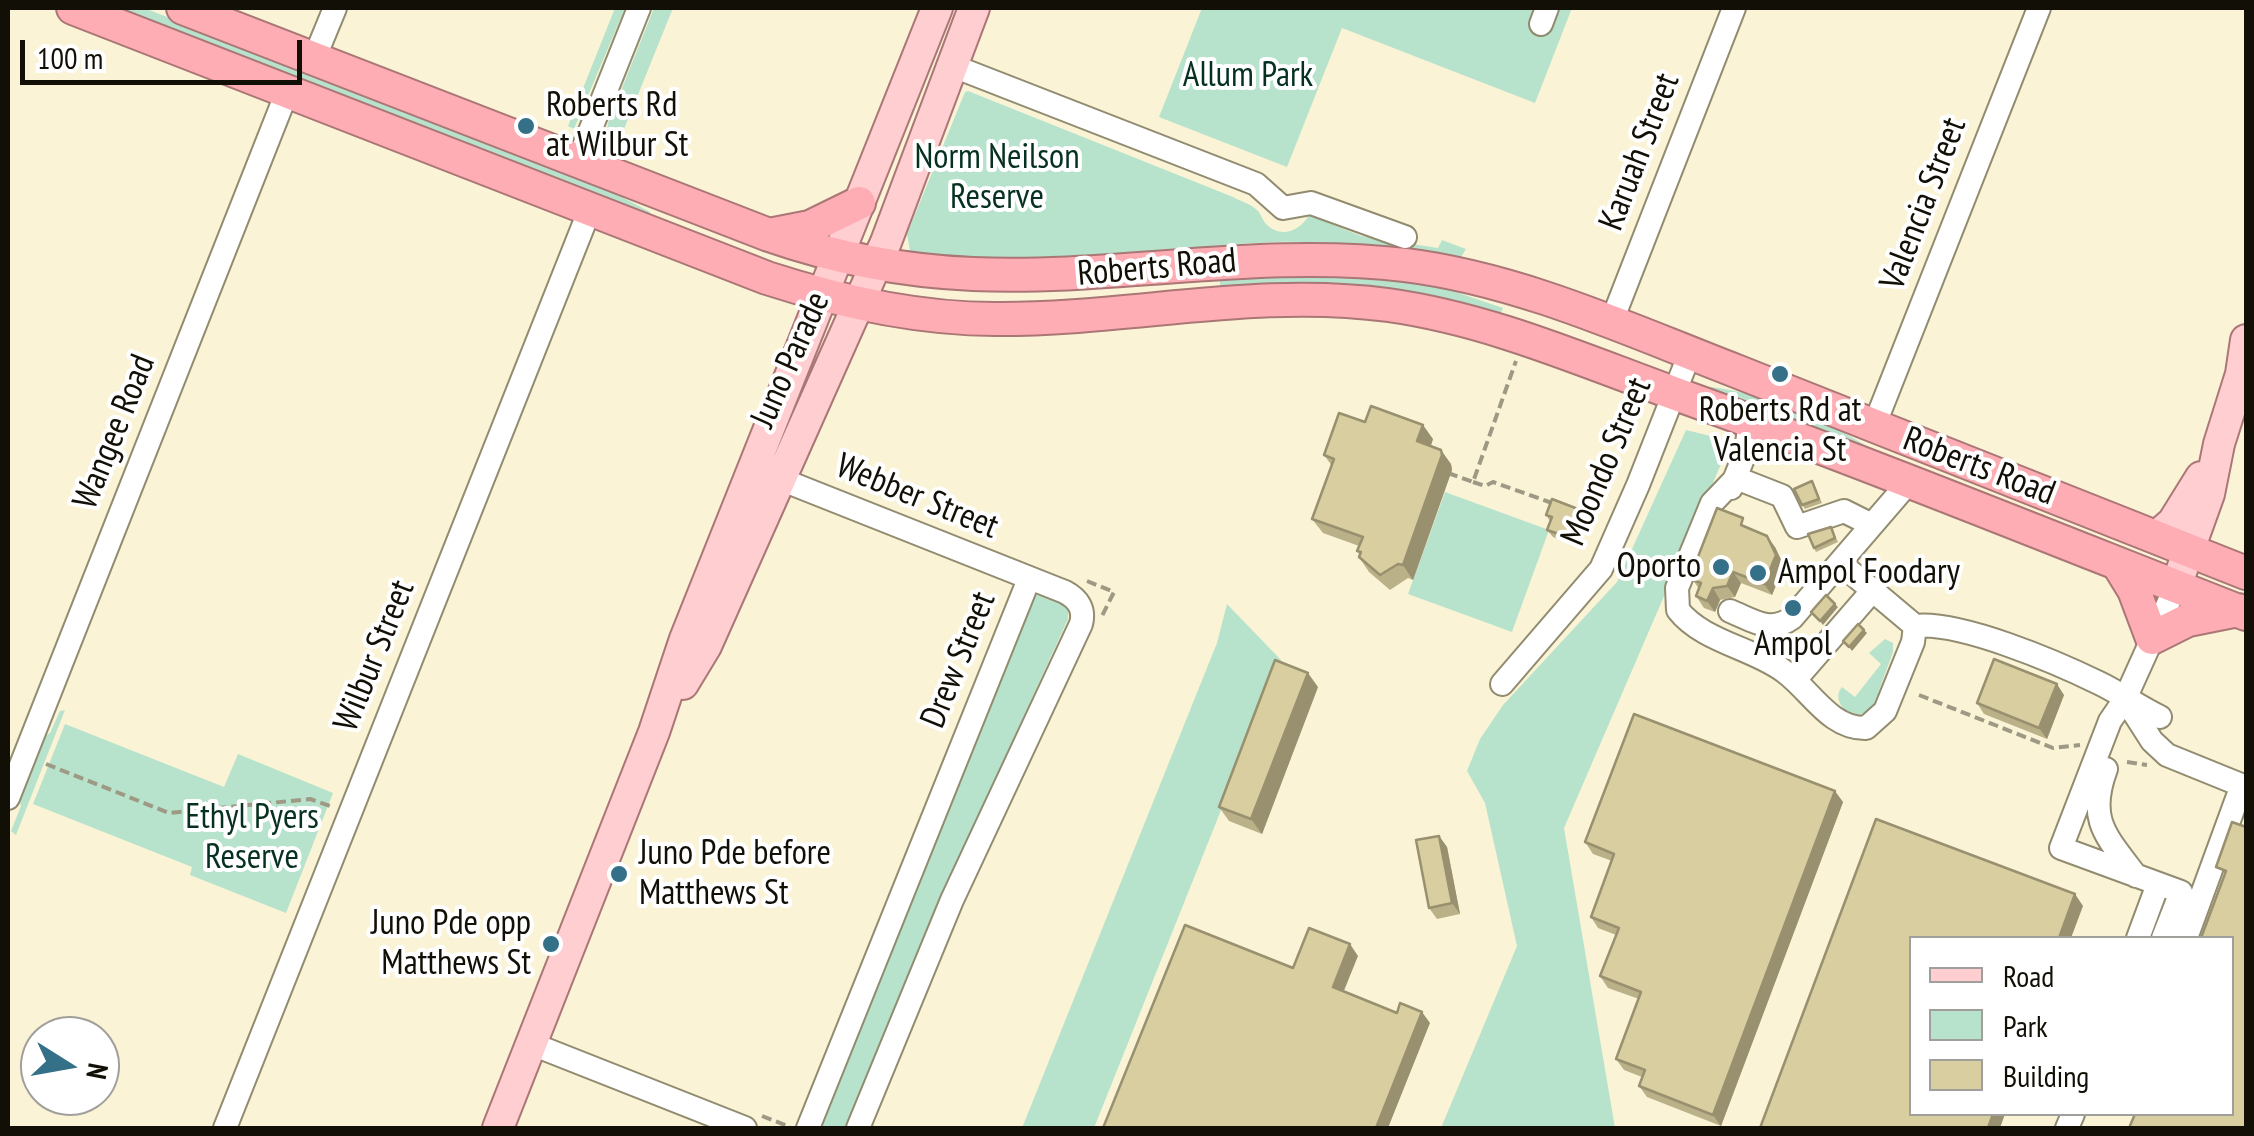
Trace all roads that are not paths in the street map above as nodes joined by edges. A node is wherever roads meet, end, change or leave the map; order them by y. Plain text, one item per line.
1 (73, 8) edge
2 (183, 8) edge
3 (335, 8) edge
4 (640, 8) edge
5 (937, 8) edge
6 (974, 8) edge
7 (1734, 8) edge
8 (2038, 8) edge
9 (314, 59) junction
10 (953, 66) junction
11 (287, 92) junction
12 (578, 161) junction
13 (858, 203) junction
14 (590, 209) junction
15 (768, 235) junction
16 (1405, 236) dead end
17 (837, 257) junction
18 (875, 264) junction
19 (821, 295) junction
20 (858, 304) junction
21 (1611, 322) junction
22 (2246, 340) edge
23 (1690, 353) junction
24 (1674, 393) junction
25 (1750, 421) junction
26 (1874, 426) junction
27 (2219, 444) junction
28 (1736, 478) junction
29 (780, 479) junction
30 (1909, 482) junction
31 (1872, 526) junction
32 (2156, 537) junction
33 (1709, 542) edge
34 (2189, 550) junction
35 (1840, 563) junction
36 (2118, 564) junction
37 (2246, 573) edge
38 (1029, 579) junction
39 (2176, 586) junction
40 (1873, 590) junction
41 (1730, 611) dead end
42 (2242, 612) edge
43 (1914, 626) junction
44 (2152, 638) junction
45 (1795, 680) junction
46 (1502, 684) dead end
47 (2125, 699) junction
48 (2160, 718) dead end
49 (654, 732) junction
50 (2104, 754) junction
51 (2244, 786) edge
52 (8, 798) edge
53 (2147, 880) junction
54 (2138, 936) edge
55 (2164, 936) edge
56 (2187, 936) edge
57 (532, 1044) junction
58 (750, 1120) edge
59 (226, 1128) edge
60 (498, 1128) edge
61 (799, 1128) edge
62 (858, 1128) edge

1 - 11 highway, Roberts Road
2 - 9 highway, Roberts Road
3 - 9 street
4 - 12 street
5 - 13 main road, Juno Parade
6 - 10 main road, Juno Parade
7 - 21 street, Karuah Street
8 - 26 street, Valencia Street
9 - 12 highway, Roberts Road
10 - 16 street
10 - 18 main road, Juno Parade
11 - 14 highway, Roberts Road
11 - 52 street, Wangee Road
12 - 15 highway, Roberts Road
13 - 15 highway
13 - 17 main road, Juno Parade
14 - 19 highway, Roberts Road
14 - 59 street, Wilbur Street
15 - 17 highway, Roberts Road
17 - 18 highway, Roberts Road
17 - 19 main road, Juno Parade
18 - 20 main road, Juno Parade
18 - 21 highway, Roberts Road
19 - 20 highway, Roberts Road
19 - 49 main road, Juno Parade
20 - 24 highway, Roberts Road
20 - 29 main road, Juno Parade
21 - 23 highway, Roberts Road
22 - 27 main road
23 - 24 street, Moondo Street
23 - 26 highway, Roberts Road
24 - 25 highway, Roberts Road
24 - 46 street, Moondo Street
25 - 28 street
25 - 30 highway, Roberts Road
26 - 32 highway, Roberts Road
27 - 32 main road
27 - 34 main road
28 - 31 street
28 - 33 street
28 - 45 street
29 - 38 street, Webber Street
29 - 49 main road, Juno Parade
30 - 31 street
30 - 36 highway, Roberts Road
31 - 35 street
32 - 34 highway, Roberts Road
34 - 37 highway, Roberts Road
34 - 39 main road
35 - 40 street
35 - 41 street
36 - 39 highway, Roberts Road
36 - 44 highway
38 - 61 street, Drew Street
38 - 62 street, Drew Street
39 - 42 highway, Roberts Road
39 - 44 street
40 - 43 street
40 - 45 street
42 - 44 highway
43 - 45 street
43 - 47 street
44 - 47 street
47 - 48 street
47 - 50 street
47 - 51 street
49 - 57 main road, Juno Parade
50 - 53 street
50 - 53 street
51 - 56 street
53 - 54 street
53 - 55 street
57 - 58 street
57 - 60 main road, Juno Parade

